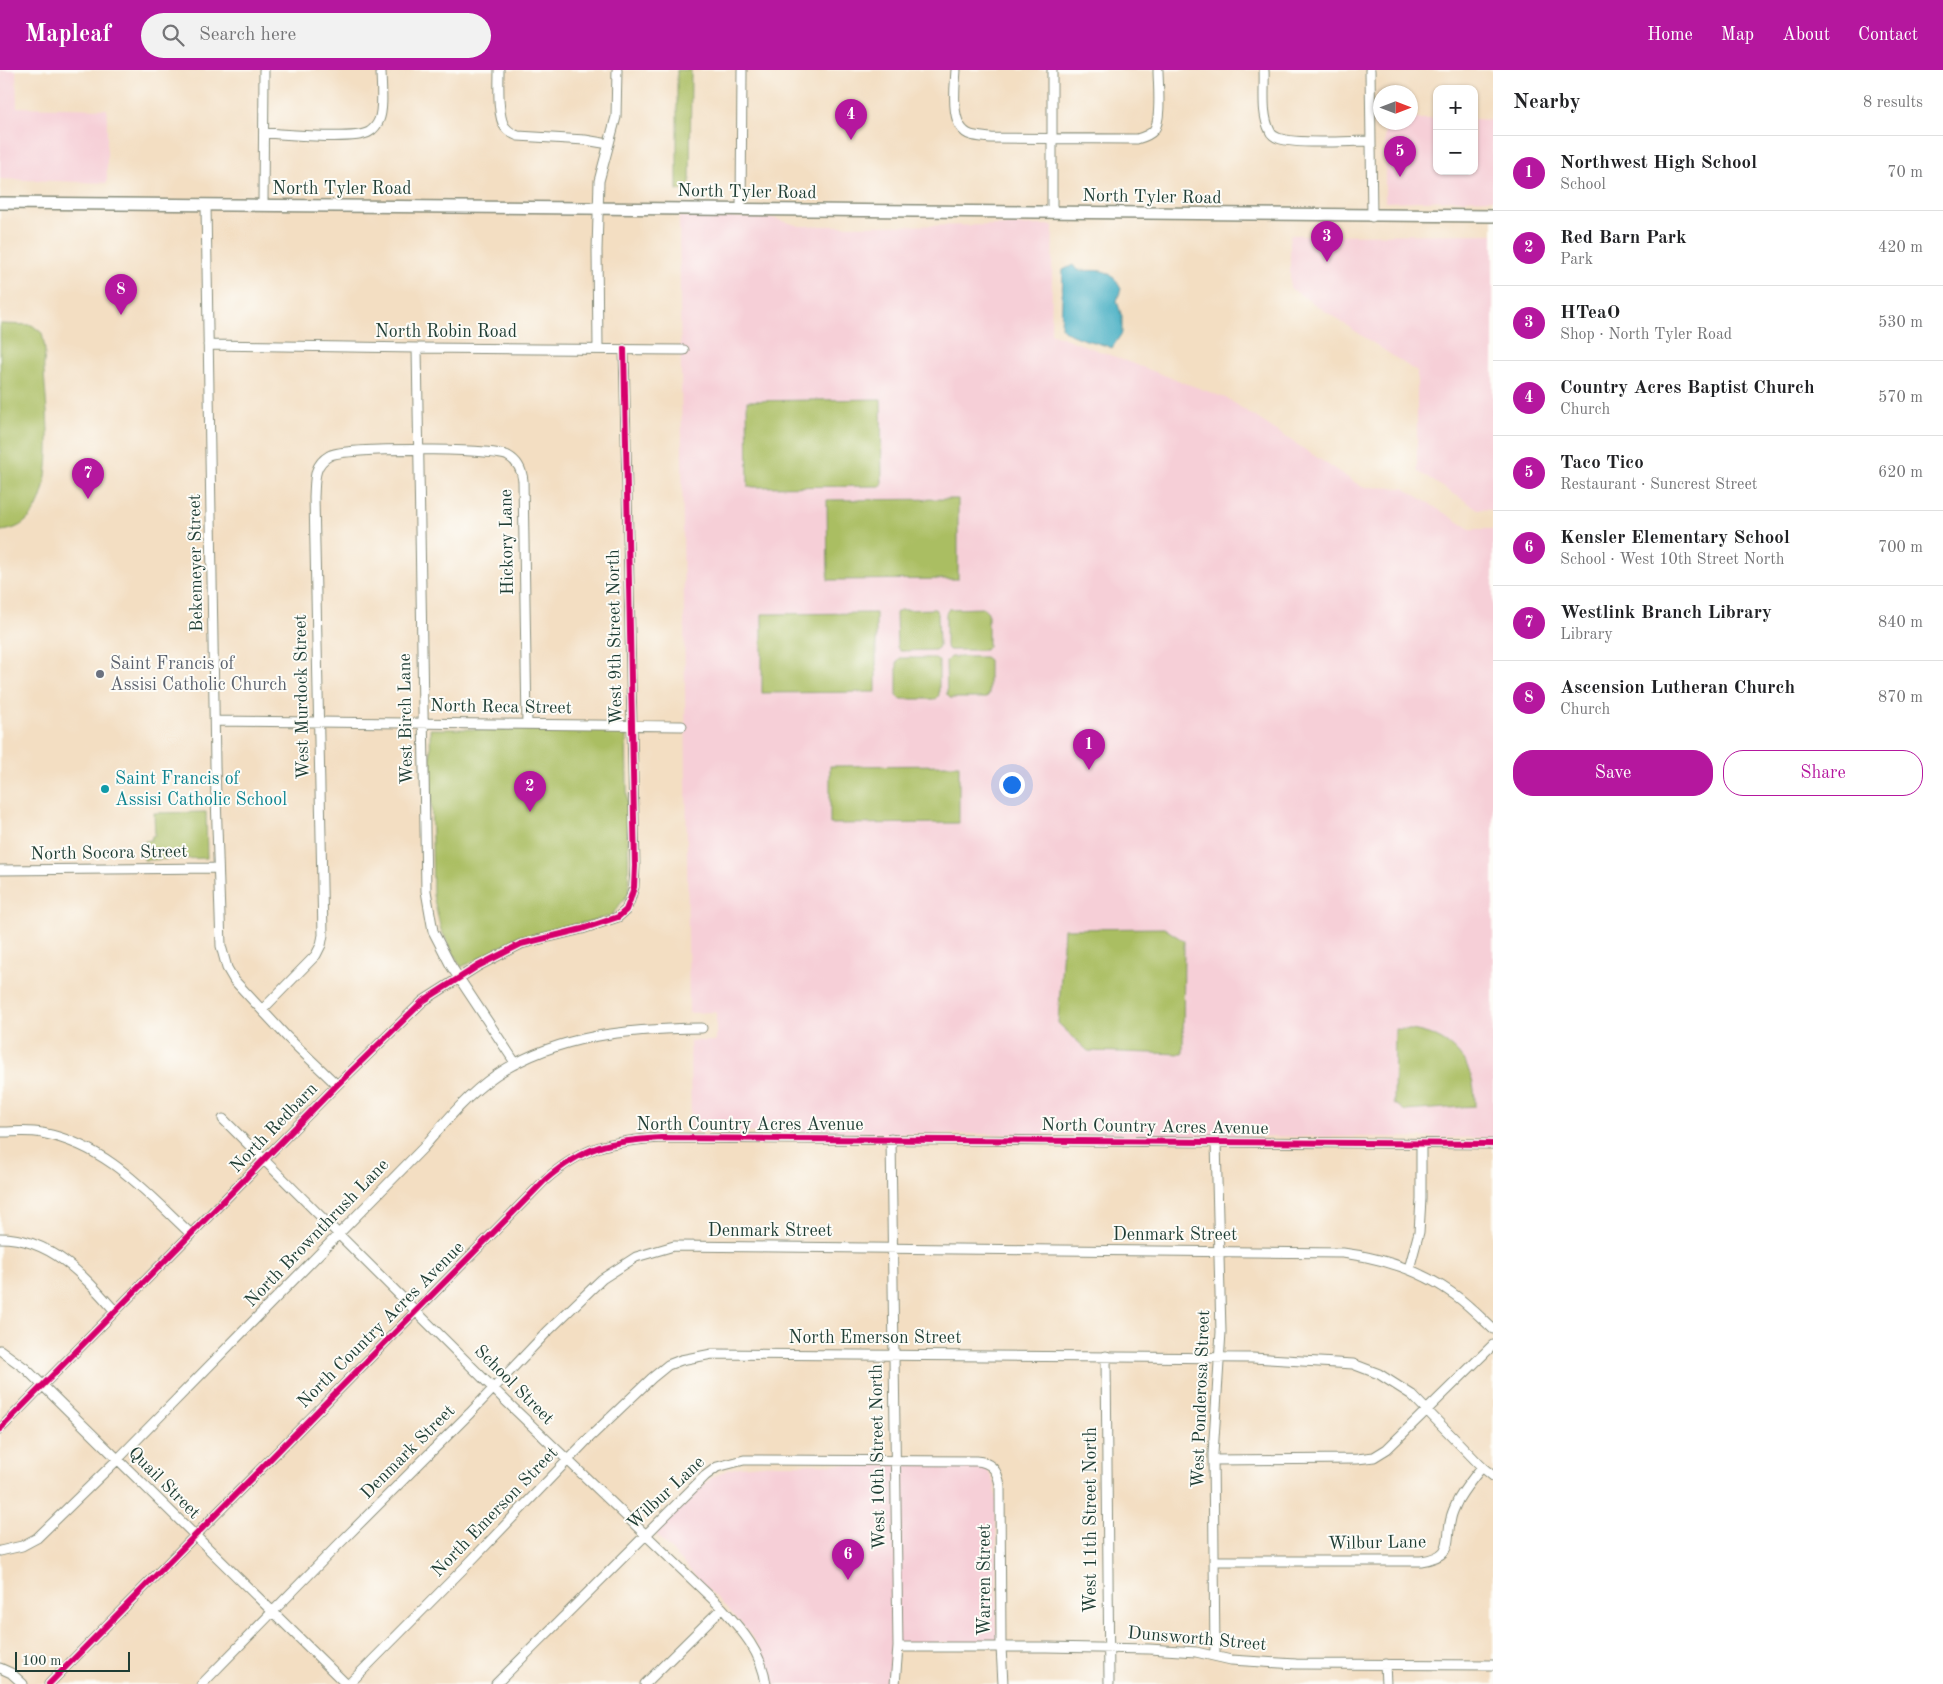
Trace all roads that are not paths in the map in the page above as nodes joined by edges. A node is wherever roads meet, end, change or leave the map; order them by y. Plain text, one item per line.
1 (264, 70) edge
2 (381, 70) edge
3 (499, 70) edge
4 (617, 70) edge
5 (742, 70) edge
6 (956, 70) edge
7 (1052, 70) edge
8 (1158, 70) edge
9 (1264, 70) edge
10 (1370, 70) edge
11 (264, 133) junction
12 (1052, 138) junction
13 (1370, 141) junction
14 (608, 144) junction
15 (0, 203) edge
16 (206, 205) junction
17 (263, 206) junction
18 (598, 208) junction
19 (741, 210) junction
20 (1052, 213) junction
21 (1493, 216) edge
22 (1372, 217) junction
23 (208, 345) junction
24 (417, 348) junction
25 (598, 349) junction
26 (624, 349) junction
27 (684, 350) dead end
28 (419, 450) junction
29 (215, 721) junction
30 (319, 722) junction
31 (422, 723) junction
32 (527, 724) junction
33 (632, 725) junction
34 (682, 726) dead end
35 (218, 868) junction
36 (0, 870) edge
37 (616, 918) joint
38 (459, 977) junction
39 (262, 1010) junction
40 (702, 1028) dead end
41 (516, 1064) junction
42 (337, 1086) junction
43 (222, 1118) dead end
44 (0, 1132) edge
45 (891, 1139) junction
46 (1216, 1142) junction
47 (1421, 1144) junction
48 (1493, 1144) edge
49 (264, 1159) junction
50 (339, 1233) junction
51 (191, 1234) junction
52 (0, 1238) edge
53 (892, 1248) junction
54 (1219, 1251) junction
55 (1409, 1270) junction
56 (417, 1310) junction
57 (115, 1311) junction
58 (1493, 1329) edge
59 (1493, 1345) edge
60 (0, 1350) edge
61 (894, 1354) junction
62 (1106, 1356) junction
63 (1220, 1357) junction
64 (42, 1386) junction
65 (494, 1388) junction
66 (1427, 1410) junction
67 (0, 1429) edge
68 (117, 1460) junction
69 (568, 1460) junction
70 (895, 1460) junction
71 (1213, 1460) junction
72 (1482, 1467) junction
73 (999, 1476) joint
74 (1493, 1476) edge
75 (644, 1535) junction
76 (195, 1536) junction
77 (0, 1551) edge
78 (1214, 1561) junction
79 (722, 1608) junction
80 (272, 1612) junction
81 (1001, 1647) junction
82 (898, 1648) junction
83 (1108, 1648) junction
84 (1215, 1656) junction
85 (1386, 1664) junction
86 (1493, 1665) edge
87 (0, 1668) edge
88 (23, 1684) edge
89 (49, 1684) edge
90 (202, 1684) edge
91 (347, 1684) edge
92 (496, 1684) edge
93 (646, 1684) edge
94 (766, 1684) edge
95 (895, 1684) edge
96 (1003, 1684) edge
97 (1109, 1684) edge
98 (1386, 1684) edge

1 - 11 street
2 - 11 street
3 - 14 street
4 - 14 street
5 - 19 street
6 - 12 street
7 - 12 street
8 - 12 street
9 - 13 street
10 - 13 street
11 - 17 street
12 - 20 street
13 - 22 street
14 - 18 street
15 - 16 main road, North Tyler Road
16 - 17 main road, North Tyler Road
16 - 23 street, Bekemeyer Street
17 - 18 main road, North Tyler Road
18 - 19 main road, North Tyler Road
18 - 25 street
19 - 20 main road, North Tyler Road
20 - 22 main road, North Tyler Road
21 - 22 main road, North Tyler Road
23 - 24 street, North Robin Road
23 - 29 street, Bekemeyer Street
24 - 25 street, North Robin Road
24 - 28 street, West Birch Lane
25 - 26 street, North Robin Road
26 - 27 street, North Robin Road
26 - 33 street, West 9th Street North
28 - 30 street, West Murdock Street
28 - 31 street, West Birch Lane
28 - 32 street, Hickory Lane
29 - 30 street, North Reca Street
29 - 35 street, Bekemeyer Street
30 - 31 street, North Reca Street
30 - 39 street, West Murdock Street
31 - 32 street, North Reca Street
31 - 38 street, West Birch Lane
32 - 33 street, North Reca Street
33 - 34 street, North Reca Street
33 - 37 street, West 9th Street North
35 - 36 street, North Socora Street
35 - 39 street, Bekemeyer Street
37 - 38 street, North Redbarn
38 - 41 street, West Birch Lane
38 - 42 street, North Redbarn
39 - 42 street, Bekemeyer Street
40 - 41 street, North Brownthrush Lane
41 - 50 street, North Brownthrush Lane
42 - 49 street, North Redbarn
43 - 49 street, School Street
44 - 51 street
45 - 46 street, North Country Acres Avenue
45 - 53 street, West 10th Street North
45 - 56 street, North Country Acres Avenue
46 - 47 street, North Country Acres Avenue
46 - 54 street, West Ponderosa Street
47 - 48 street, North Country Acres Avenue
47 - 55 street
49 - 50 street, School Street
49 - 51 street, North Redbarn
50 - 56 street, School Street
50 - 68 street, North Brownthrush Lane
51 - 57 street, North Redbarn
52 - 57 street
53 - 54 street, Denmark Street
53 - 61 street, West 10th Street North
53 - 65 street, Denmark Street
54 - 55 street, Denmark Street
54 - 63 street, West Ponderosa Street
55 - 58 street, Denmark Street
56 - 65 street, School Street
56 - 76 street, North Country Acres Avenue
57 - 64 street, North Redbarn
59 - 66 street
60 - 64 street, Quail Street
61 - 62 street, North Emerson Street
61 - 69 street, North Emerson Street
61 - 70 street, West 10th Street North
62 - 63 street, North Emerson Street
62 - 83 street, West 11th Street North
63 - 66 street, North Emerson Street
63 - 71 street, West Ponderosa Street
64 - 67 street, North Redbarn
64 - 68 street, Quail Street
65 - 69 street, School Street
65 - 80 street, Denmark Street
66 - 71 street
66 - 72 street, North Emerson Street
68 - 76 street, Quail Street
68 - 77 street, North Brownthrush Lane
69 - 75 street, School Street
69 - 91 street, North Emerson Street
70 - 73 street, Wilbur Lane
70 - 75 street, Wilbur Lane
70 - 82 street, West 10th Street North
71 - 78 street, West Ponderosa Street
72 - 74 street, North Emerson Street
72 - 78 street, Wilbur Lane
73 - 81 street, Warren Street
75 - 79 street, School Street
75 - 92 street, Wilbur Lane
76 - 80 street, Quail Street
76 - 89 street, North Country Acres Avenue
78 - 84 street, West Ponderosa Street
79 - 93 street
79 - 94 street, School Street
80 - 90 street, Denmark Street
80 - 91 street, Quail Street
81 - 82 street, Dunsworth Street
81 - 83 street, Dunsworth Street
81 - 96 street, Warren Street
82 - 95 street, West 10th Street North
83 - 84 street, Dunsworth Street
83 - 97 street, West 11th Street North
84 - 85 street, Dunsworth Street
85 - 86 street, Dunsworth Street
85 - 98 street
87 - 88 street

